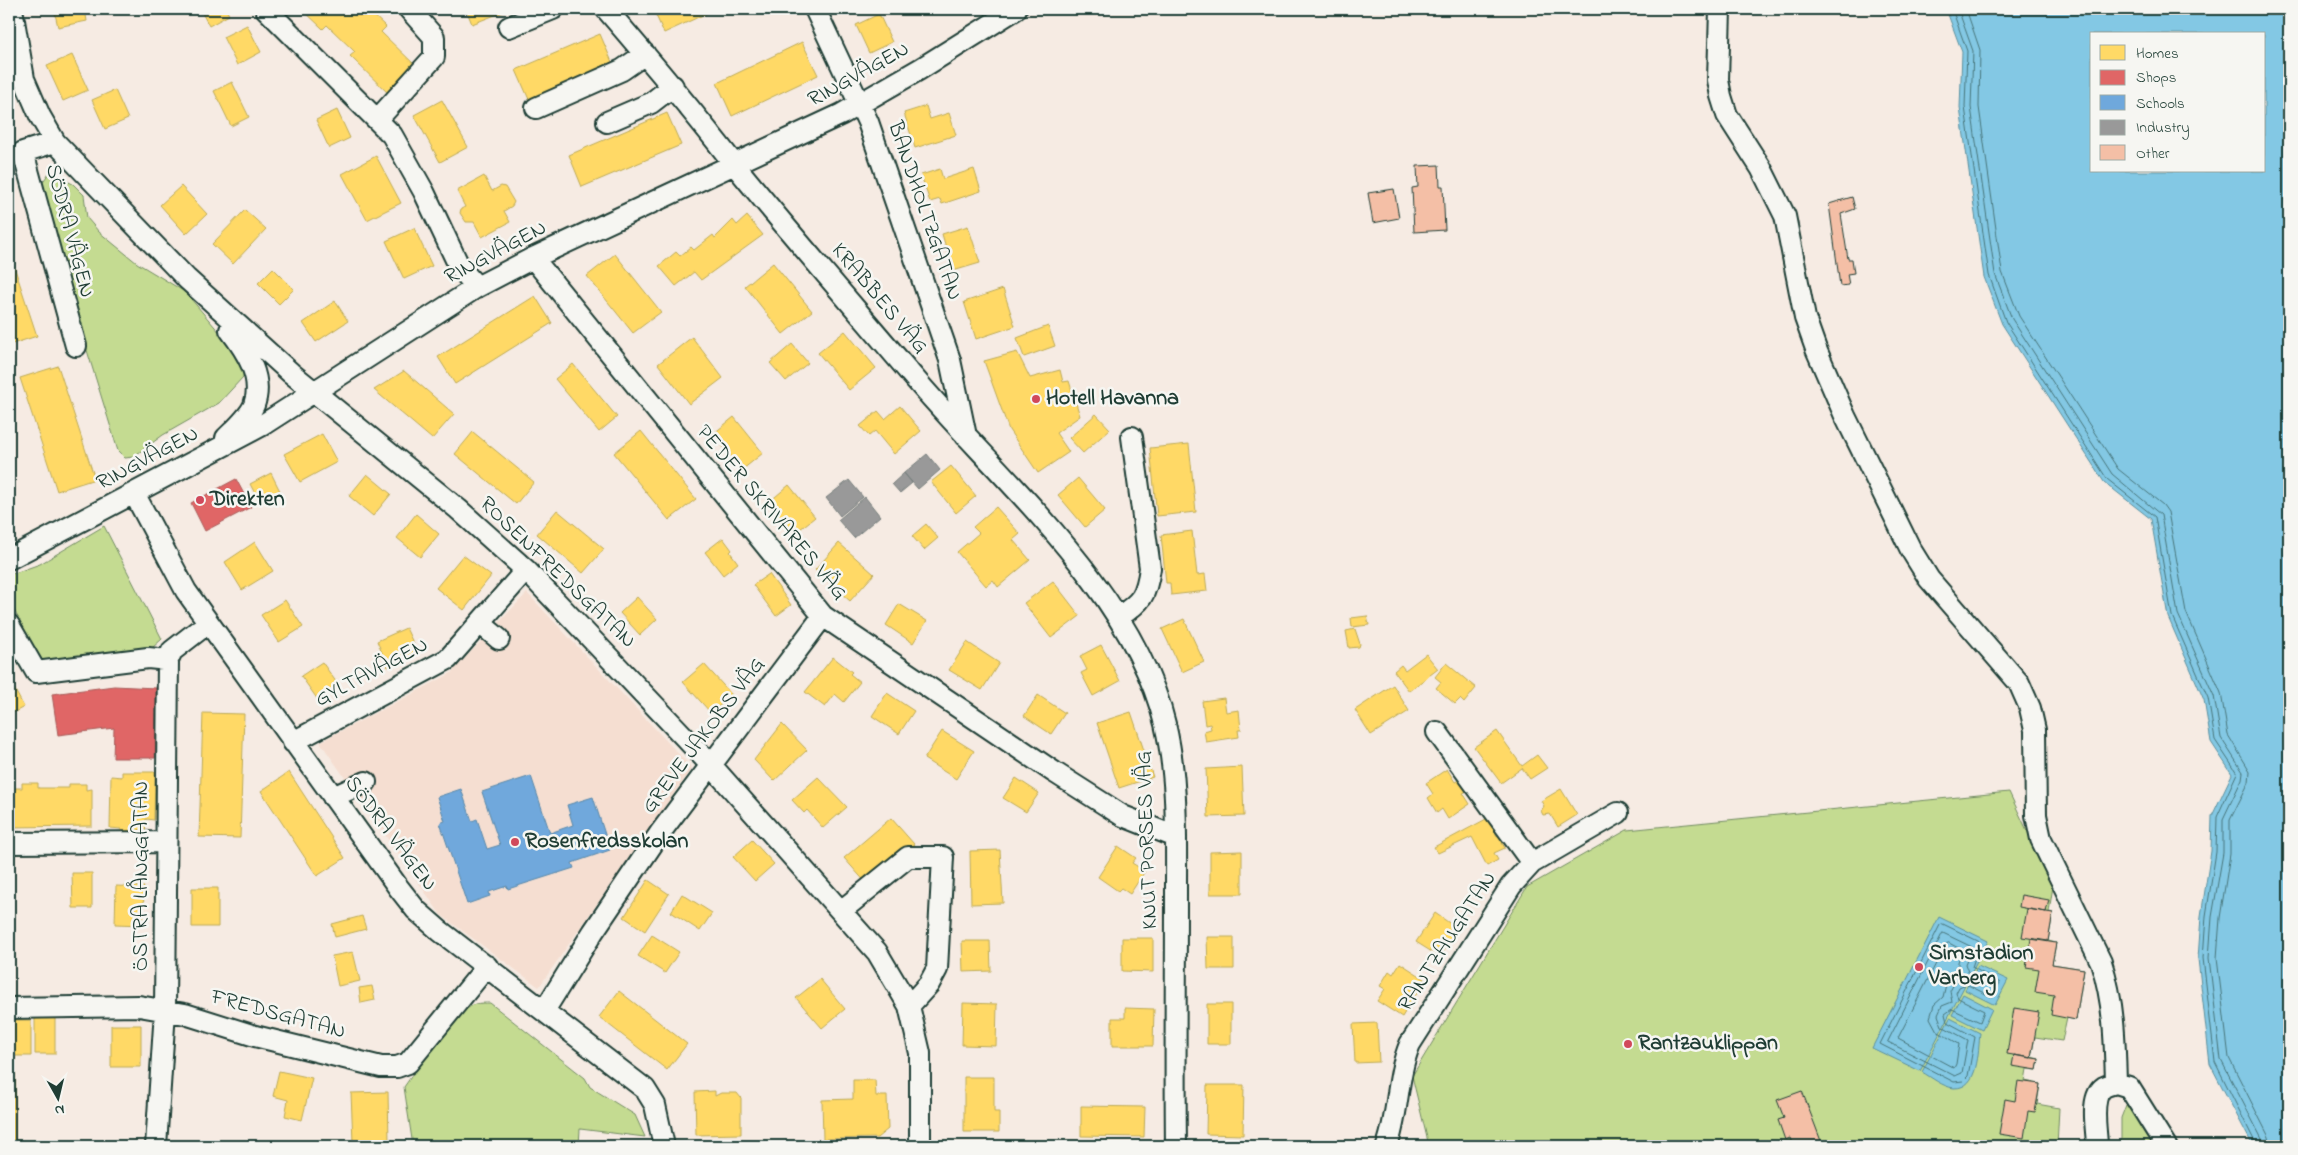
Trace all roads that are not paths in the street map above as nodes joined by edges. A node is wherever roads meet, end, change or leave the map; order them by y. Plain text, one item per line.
1 (12, 9) edge
2 (266, 9) edge
3 (409, 9) edge
4 (553, 9) edge
5 (606, 9) edge
6 (815, 9) edge
7 (1016, 9) edge
8 (1720, 9) edge
9 (509, 27) dead end
10 (645, 54) junction
11 (673, 86) junction
12 (860, 104) junction
13 (536, 108) dead end
14 (377, 120) junction
15 (607, 122) dead end
16 (55, 142) junction
17 (734, 163) junction
18 (533, 258) junction
19 (187, 279) junction
20 (477, 287) junction
21 (76, 346) dead end
22 (315, 392) junction
23 (966, 436) junction
24 (1132, 437) dead end
25 (213, 451) junction
26 (134, 493) junction
27 (9, 559) edge
28 (526, 570) junction
29 (823, 616) junction
30 (1118, 616) junction
31 (208, 623) junction
32 (480, 623) junction
33 (9, 625) edge
34 (499, 640) dead end
35 (168, 660) junction
36 (1437, 732) dead end
37 (293, 742) junction
38 (710, 764) junction
39 (366, 782) dead end
40 (333, 797) junction
41 (1618, 813) dead end
42 (1176, 837) junction
43 (165, 842) junction
44 (9, 843) edge
45 (1532, 863) junction
46 (841, 911) junction
47 (487, 966) junction
48 (909, 1006) junction
49 (9, 1008) edge
50 (165, 1011) junction
51 (544, 1011) junction
52 (2116, 1083) junction
53 (156, 1146) edge
54 (664, 1146) edge
55 (920, 1146) edge
56 (1176, 1146) edge
57 (1387, 1146) edge
58 (2097, 1146) edge
59 (2166, 1146) edge

1 - 16 street, SÖDRA VÄGEN
2 - 14 street
3 - 14 street
4 - 9 street
5 - 10 street, KRABBES VÄG
6 - 12 street, BANDHOLTZGATAN
7 - 12 street, RINGVÄGEN
8 - 52 street
10 - 11 street, KRABBES VÄG
10 - 13 street
11 - 15 street
11 - 17 street, KRABBES VÄG
12 - 17 street, RINGVÄGEN
12 - 23 street, BANDHOLTZGATAN
14 - 20 street
16 - 19 street, ROSENFREDSGATAN
16 - 21 street, SÖDRA VÄGEN
17 - 18 street, RINGVÄGEN
17 - 23 street, KRABBES VÄG
18 - 20 street, RINGVÄGEN
18 - 29 street, PEDER SKRIVARES VÄG
19 - 22 street, ROSENFREDSGATAN
19 - 25 street, ROSENFREDSGATAN
20 - 22 street, RINGVÄGEN
22 - 25 street, RINGVÄGEN
22 - 28 street, ROSENFREDSGATAN
23 - 30 street, KRABBES VÄG
24 - 30 street
25 - 26 street, RINGVÄGEN
26 - 27 street, RINGVÄGEN
26 - 31 street, SÖDRA VÄGEN
28 - 32 street, GYLTAVÄGEN
28 - 38 street, ROSENFREDSGATAN
29 - 38 street, GREVE JAKOBS VÄG
29 - 42 street, PEDER SKRIVARES VÄG
30 - 42 street, KNUT PORSES VÄG
31 - 35 street
31 - 37 street, SÖDRA VÄGEN
32 - 34 street
32 - 37 street, GYLTAVÄGEN
33 - 35 street
35 - 43 street, ÖSTRA LÅNGGATAN
36 - 45 street
37 - 40 street, SÖDRA VÄGEN
38 - 46 street, ROSENFREDSGATAN
38 - 51 street, GREVE JAKOBS VÄG
39 - 40 street
40 - 47 street, SÖDRA VÄGEN
41 - 45 street, RANTZAUGATAN
42 - 56 street, KNUT PORSES VÄG
43 - 44 street
43 - 50 street, ÖSTRA LÅNGGATAN
45 - 57 street, RANTZAUGATAN
46 - 48 street, ROSENFREDSGATAN
46 - 48 street
47 - 50 street, FREDSGATAN
47 - 51 street, SÖDRA VÄGEN
48 - 55 street, ROSENFREDSGATAN
49 - 50 street, FREDSGATAN
50 - 53 street, ÖSTRA LÅNGGATAN
51 - 54 street, SÖDRA VÄGEN
52 - 58 street
52 - 59 street

